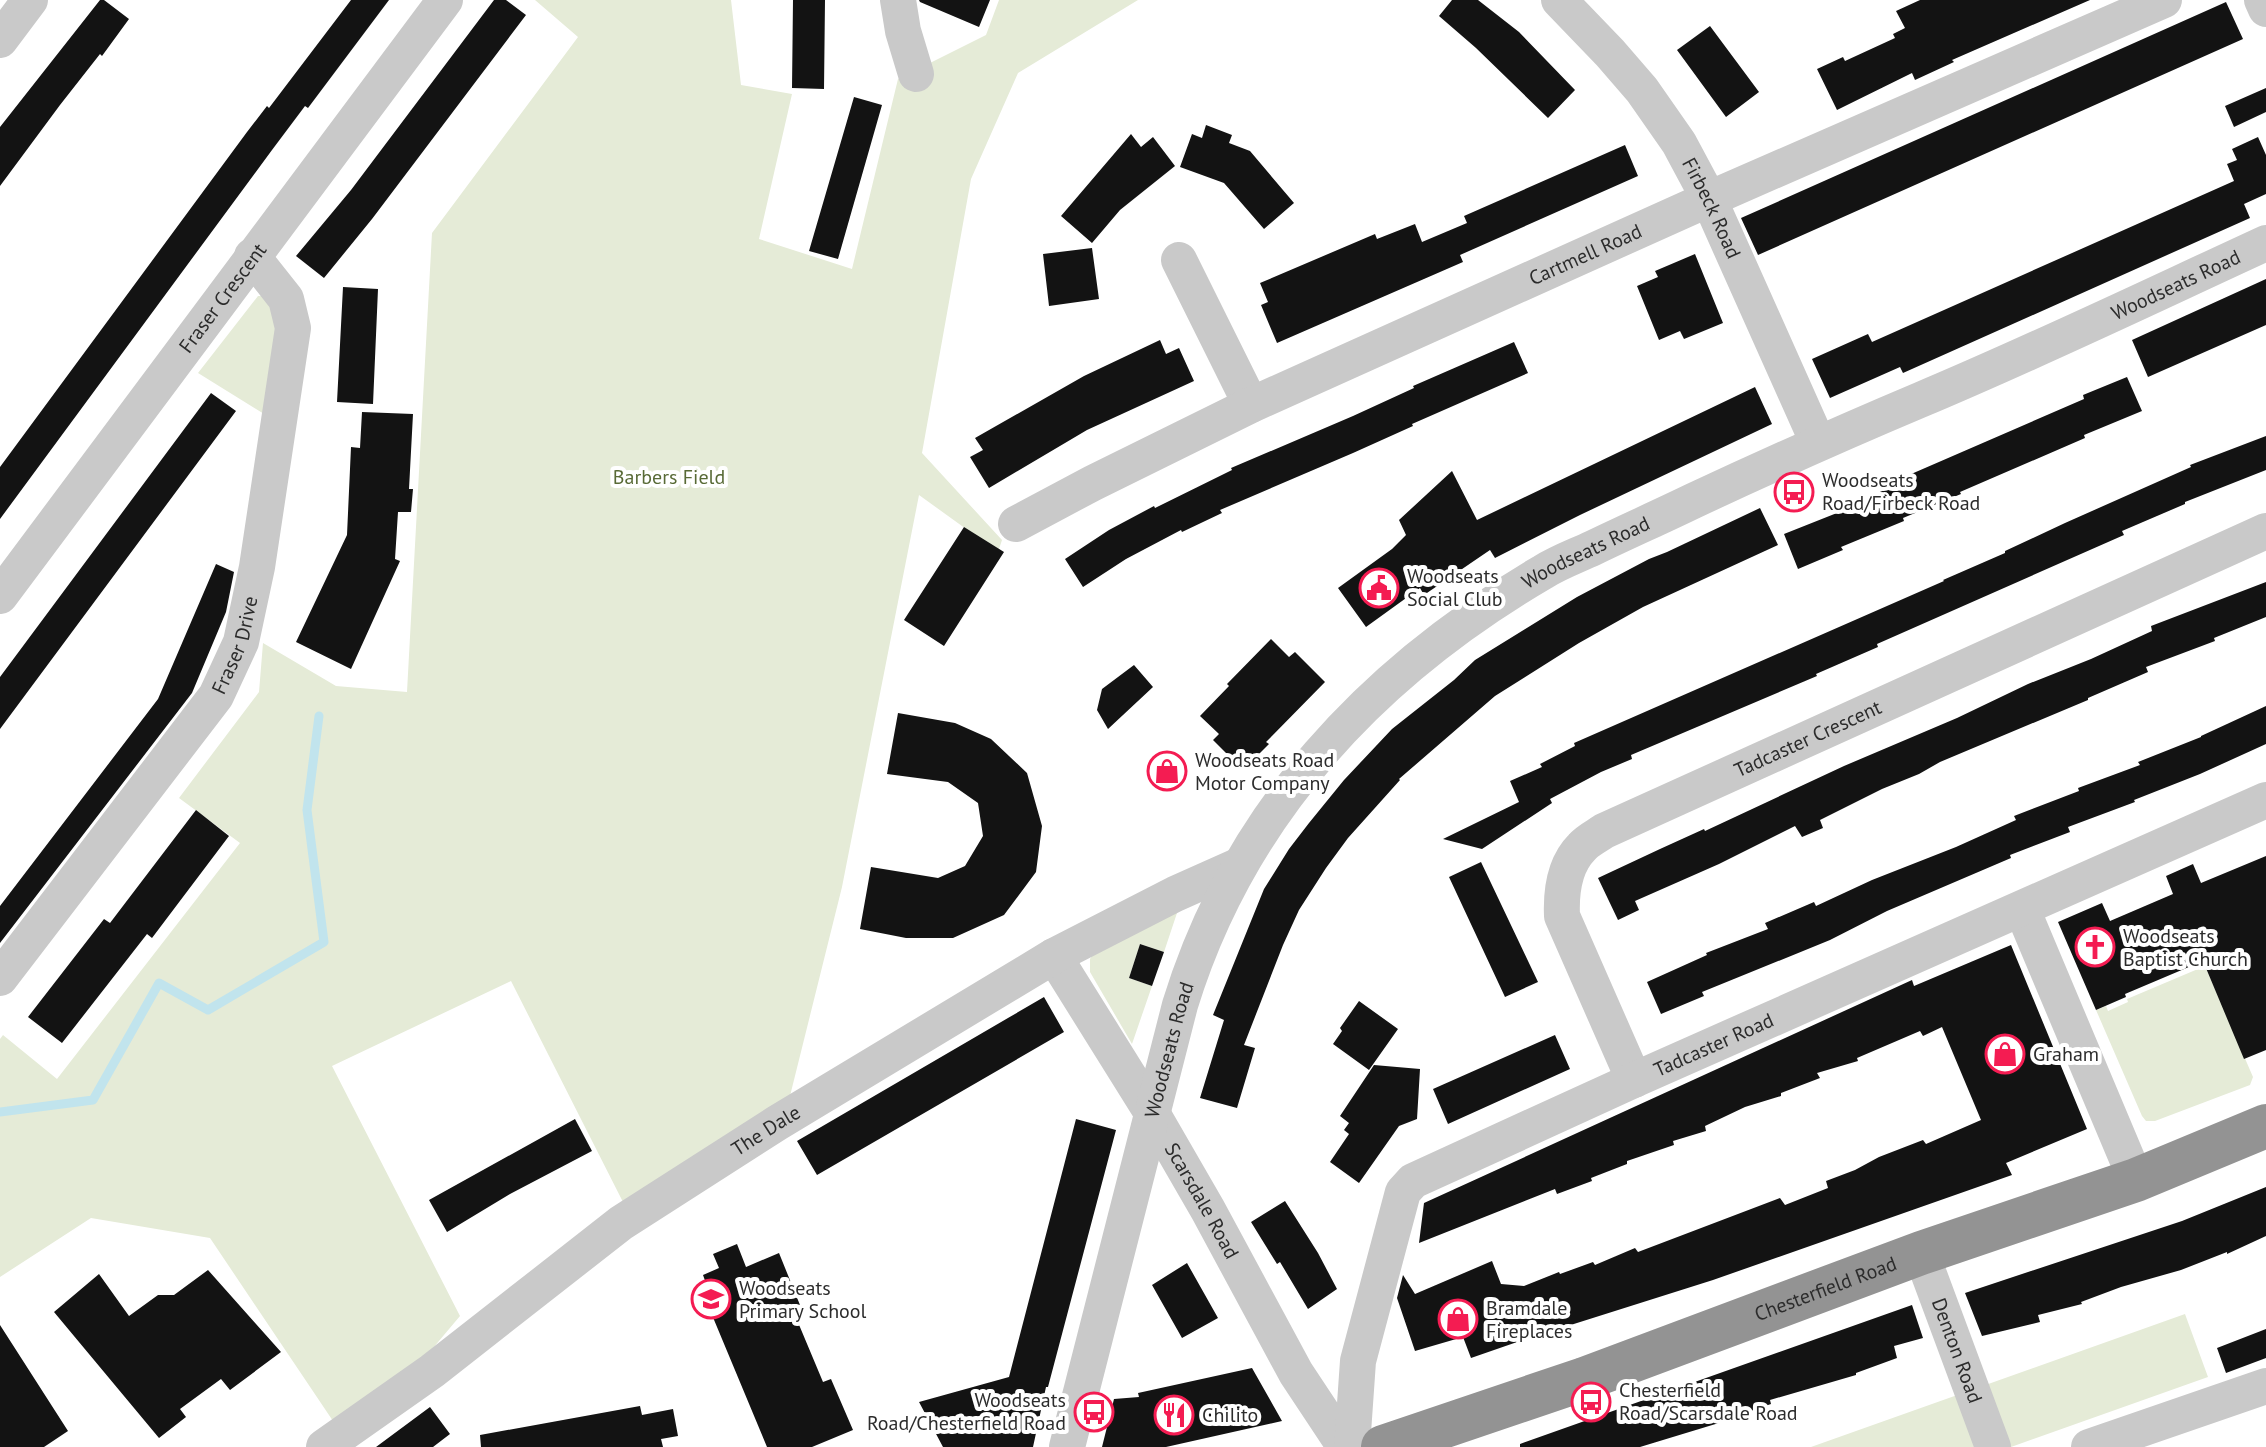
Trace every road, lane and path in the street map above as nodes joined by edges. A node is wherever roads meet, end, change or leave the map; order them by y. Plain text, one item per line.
1 (30, 0) edge
2 (445, 0) edge
3 (1559, 0) edge
4 (2164, 0) edge
5 (2262, 0) edge
6 (2266, 9) edge
7 (892, 22) edge
8 (0, 40) edge
9 (916, 74) dead end
10 (1709, 199) junction
11 (2266, 243) edge
12 (252, 256) junction
13 (1179, 260) dead end
14 (1251, 405) junction
15 (1818, 443) junction
16 (1016, 524) dead end
17 (2266, 531) edge
18 (0, 596) edge
19 (2266, 800) edge
20 (1240, 865) junction
21 (2022, 909) junction
22 (1054, 956) junction
23 (0, 978) edge
24 (1634, 1080) junction
25 (1152, 1113) junction
26 (2266, 1126) edge
27 (2136, 1180) junction
28 (1921, 1253) junction
29 (1358, 1361) junction
30 (1296, 1373) junction
31 (2266, 1386) edge
32 (1432, 1438) edge
33 (324, 1447) edge
34 (1067, 1447) edge
35 (1345, 1447) edge
36 (1352, 1447) edge
37 (1383, 1447) edge
38 (1993, 1447) edge
39 (2089, 1447) edge

1 - 8 street
2 - 12 street, Fraser Crescent
3 - 10 street, Firbeck Road
4 - 10 street, Cartmell Road
5 - 6 street
7 - 9 street
10 - 14 street, Cartmell Road
10 - 15 street, Firbeck Road
11 - 15 street, Woodseats Road
12 - 18 street, Fraser Crescent
12 - 23 street, Fraser Drive
13 - 14 street
14 - 16 street, Cartmell Road
15 - 20 street, Woodseats Road
17 - 24 street, Tadcaster Crescent
19 - 21 street, Tadcaster Road
20 - 22 street, The Dale
20 - 25 street, Woodseats Road
21 - 24 street, Tadcaster Road
21 - 27 street
22 - 25 street, Scarsdale Road
22 - 33 street, The Dale
24 - 29 street, Tadcaster Road
25 - 30 street, Scarsdale Road
25 - 34 street, Woodseats Road
26 - 27 highway, Chesterfield Road
27 - 28 highway, Chesterfield Road
28 - 32 highway, Chesterfield Road
28 - 38 street, Denton Road
29 - 30 street
29 - 36 street, Tadcaster Road
30 - 35 street, Scarsdale Road
31 - 39 street
32 - 37 highway, Chesterfield Road

